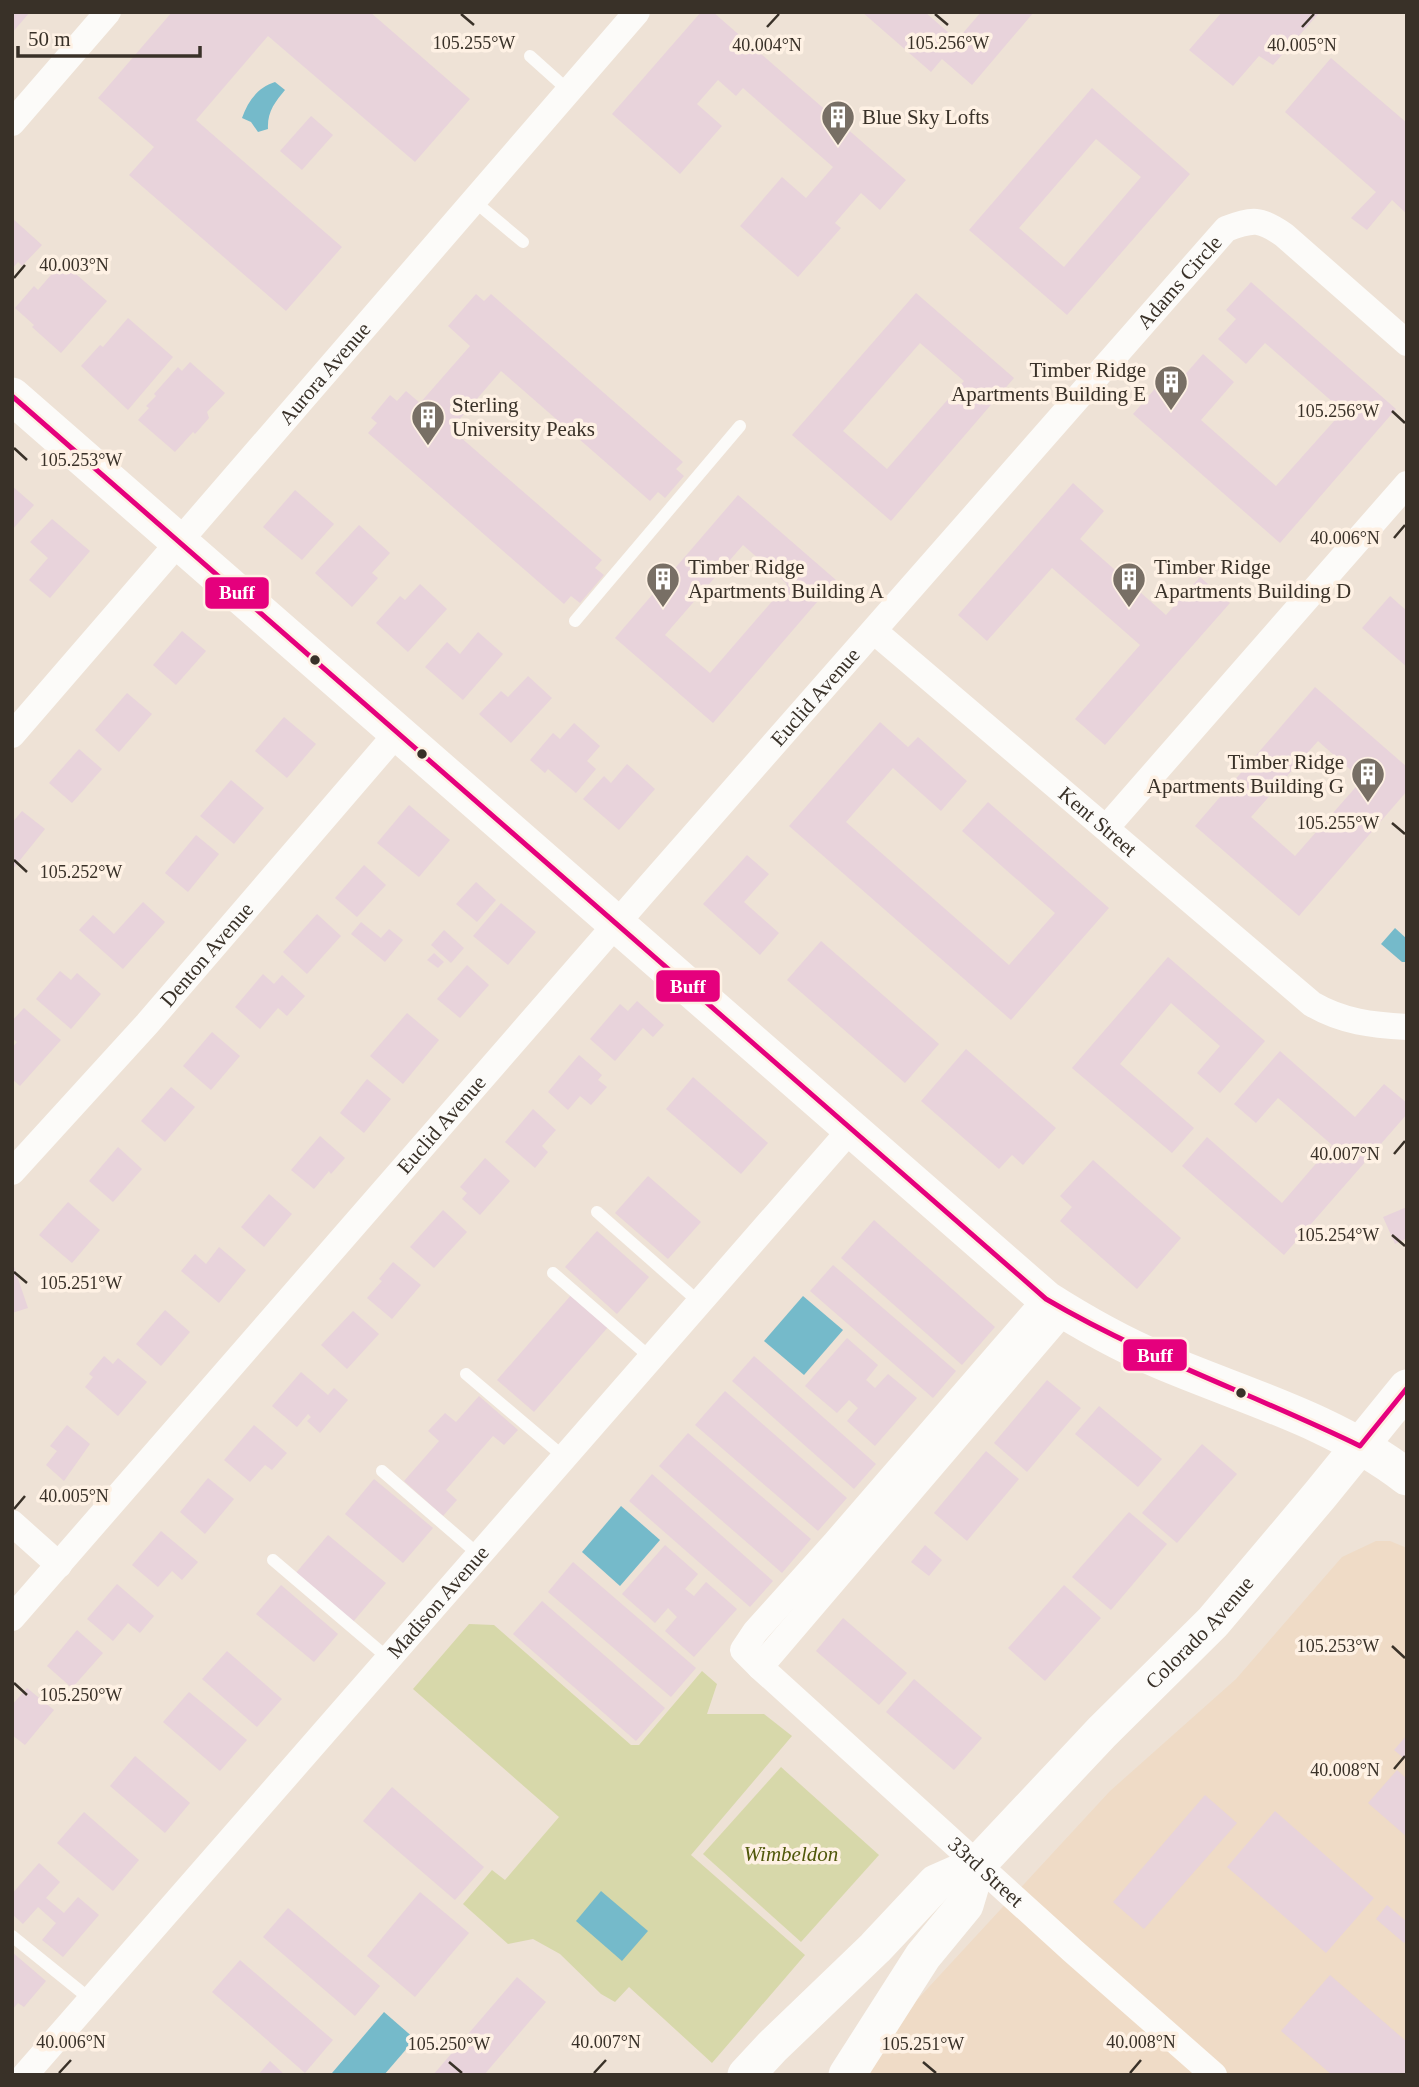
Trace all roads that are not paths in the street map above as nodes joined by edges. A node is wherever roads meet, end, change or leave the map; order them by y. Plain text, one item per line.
1 (108, 12) edge
2 (637, 12) edge
3 (530, 56) dead end
4 (569, 90) junction
5 (12, 123) edge
6 (474, 201) junction
7 (523, 242) dead end
8 (1407, 342) edge
9 (12, 396) edge
10 (740, 426) dead end
11 (1407, 484) edge
12 (180, 541) junction
13 (575, 621) dead end
14 (874, 631) junction
15 (398, 732) junction
16 (12, 735) edge
17 (1107, 828) junction
18 (616, 924) junction
19 (1407, 1027) edge
20 (851, 1129) junction
21 (12, 1172) edge
22 (597, 1212) dead end
23 (553, 1273) dead end
24 (699, 1302) junction
25 (1055, 1305) junction
26 (651, 1357) junction
27 (466, 1374) dead end
28 (1407, 1388) edge
29 (1360, 1446) junction
30 (564, 1457) junction
31 (382, 1471) dead end
32 (1407, 1477) edge
33 (12, 1523) edge
34 (478, 1554) junction
35 (273, 1560) dead end
36 (60, 1565) junction
37 (12, 1618) edge
38 (388, 1658) junction
39 (978, 1865) junction
40 (12, 1936) edge
41 (90, 2000) junction
42 (1207, 2072) edge
43 (24, 2075) edge
44 (746, 2075) edge
45 (847, 2075) edge

1 - 5 street
2 - 4 street, Aurora Avenue
3 - 4 lane
4 - 6 street, Aurora Avenue
6 - 7 lane
6 - 12 street, Aurora Avenue
8 - 14 street, Adams Circle
9 - 12 main road
10 - 13 lane
11 - 17 street
12 - 15 main road
12 - 16 street, Aurora Avenue
14 - 17 street, Kent Street
14 - 18 street, Euclid Avenue
15 - 18 main road
15 - 21 street, Denton Avenue
17 - 19 street, Kent Street
18 - 20 main road
18 - 36 street, Euclid Avenue
20 - 24 street, Madison Avenue
20 - 25 main road
22 - 24 lane
23 - 26 lane
24 - 26 street, Madison Avenue
25 - 29 main road
25 - 39 street, 33rd Street
26 - 30 street, Madison Avenue
27 - 30 lane
28 - 29 main road, Colorado Avenue
29 - 32 main road
29 - 39 main road, Colorado Avenue
30 - 34 street, Madison Avenue
31 - 34 lane
33 - 36 street
34 - 38 street, Madison Avenue
35 - 38 lane
36 - 37 street, Euclid Avenue
38 - 41 street, Madison Avenue
39 - 42 street, 33rd Street
39 - 44 main road, Colorado Avenue
39 - 45 main road, Colorado Avenue
40 - 41 lane
41 - 43 street, Madison Avenue

